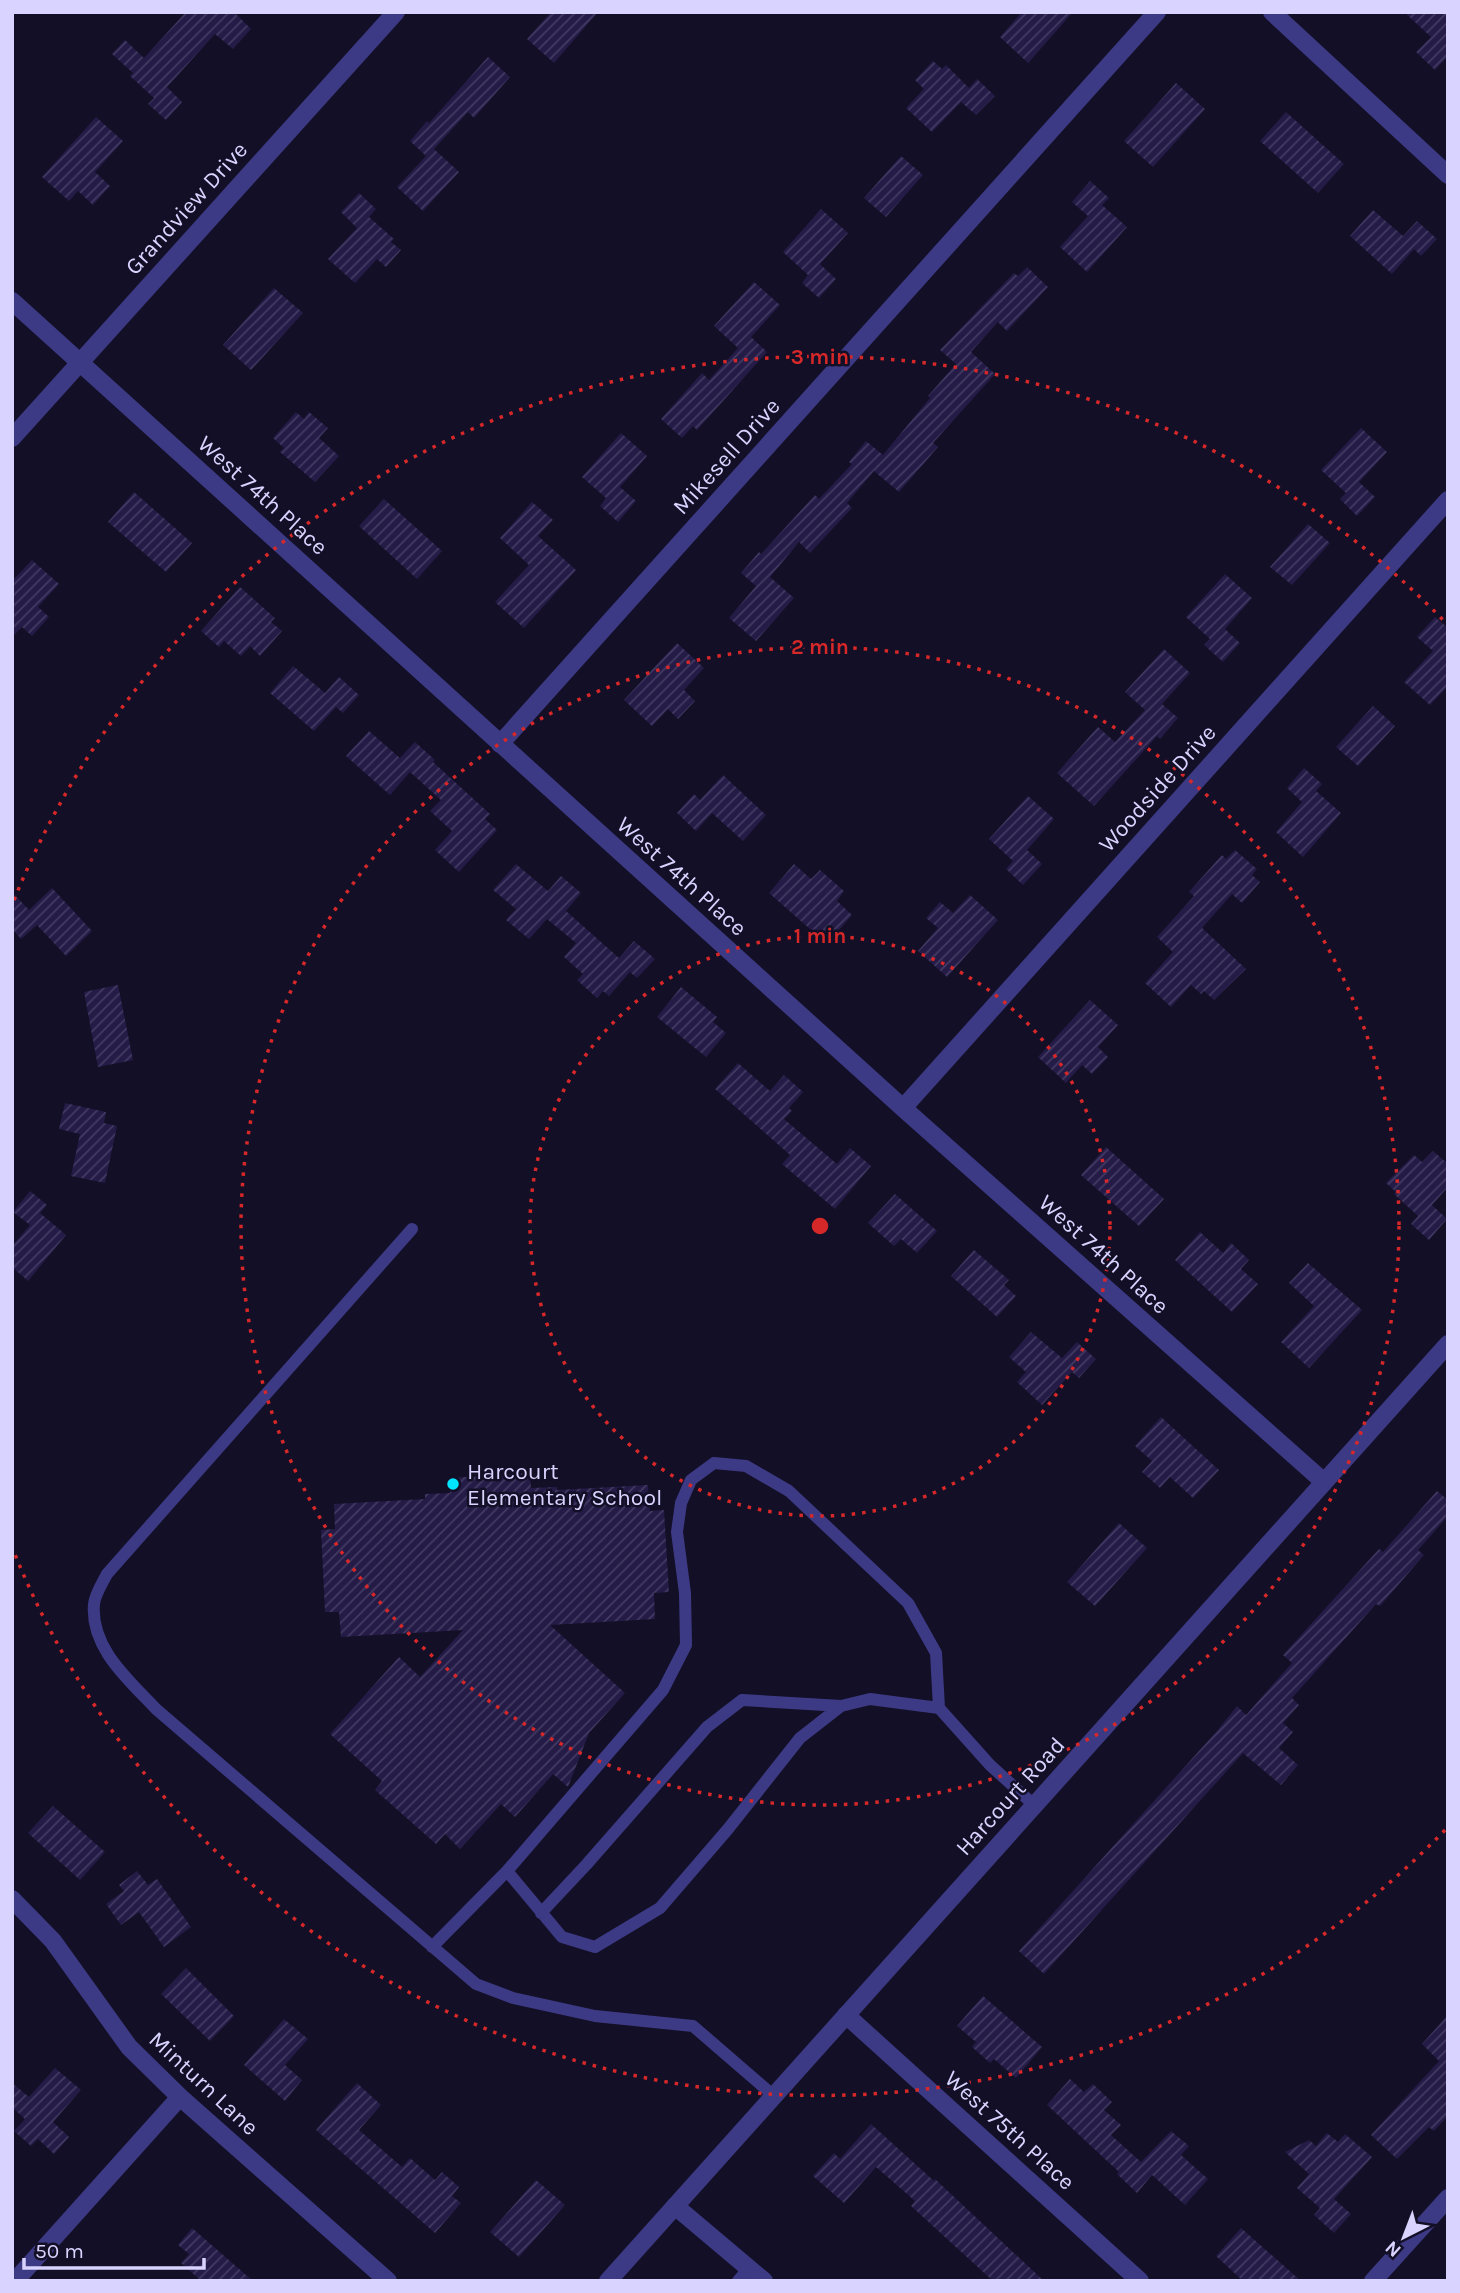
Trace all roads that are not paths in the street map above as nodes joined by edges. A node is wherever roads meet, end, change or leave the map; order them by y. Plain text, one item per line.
1 (396, 12) edge
2 (1157, 12) edge
3 (1272, 12) edge
4 (1448, 175) edge
5 (12, 301) edge
6 (80, 362) junction
7 (12, 438) edge
8 (1448, 500) edge
9 (500, 744) junction
10 (903, 1108) junction
11 (412, 1228) dead end
12 (1448, 1344) edge
13 (1324, 1482) junction
14 (841, 1706) junction
15 (939, 1707) junction
16 (1034, 1805) junction
17 (507, 1871) junction
18 (12, 1899) edge
19 (541, 1913) junction
20 (432, 1947) junction
21 (846, 2015) junction
22 (180, 2096) junction
23 (774, 2096) junction
24 (1448, 2198) edge
25 (675, 2206) junction
26 (744, 2274) edge
27 (15, 2281) edge
28 (388, 2281) edge
29 (608, 2281) edge
30 (764, 2281) edge
31 (1140, 2281) edge
32 (1373, 2281) edge

1 - 6 street, Grandview Drive
2 - 9 street, Mikesell Drive
3 - 4 street
5 - 6 street, West 74th Place
6 - 7 street, Grandview Drive
6 - 9 street, West 74th Place
8 - 10 street, Woodside Drive
9 - 10 street, West 74th Place
10 - 13 street, West 74th Place
11 - 20 lane
12 - 13 street, Harcourt Road
13 - 16 street, Harcourt Road
14 - 15 lane
14 - 19 lane
14 - 19 lane
15 - 16 lane
15 - 17 lane
16 - 21 street, Harcourt Road
17 - 19 lane
17 - 20 lane
18 - 22 street, Minturn Lane
20 - 23 lane
21 - 23 street, Harcourt Road
21 - 31 street, West 75th Place
22 - 27 street
22 - 28 street, Minturn Lane
23 - 25 street, Harcourt Road
24 - 32 street
25 - 26 street
25 - 29 street, Harcourt Road
26 - 30 street

